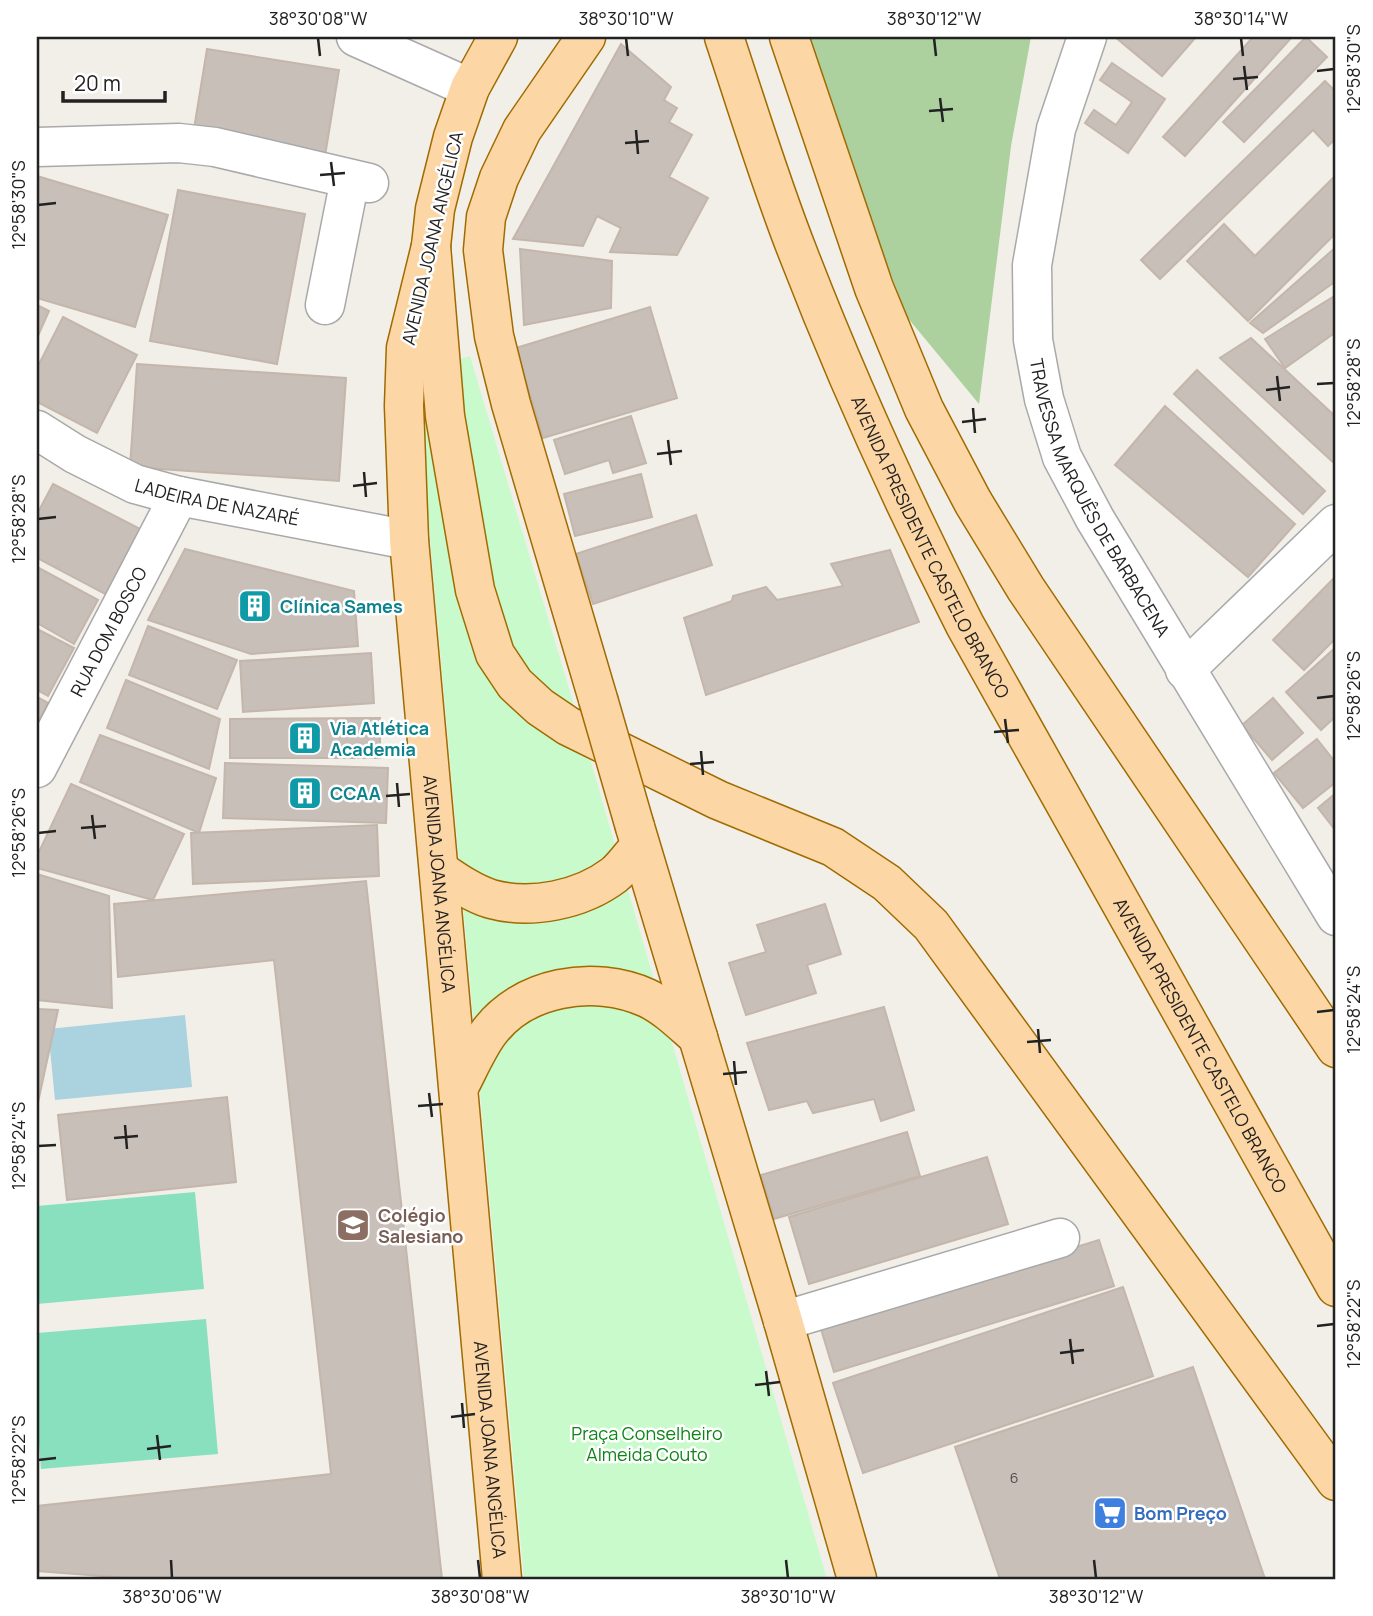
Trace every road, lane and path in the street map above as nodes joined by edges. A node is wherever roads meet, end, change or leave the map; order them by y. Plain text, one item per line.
1 (356, 37) edge
2 (498, 37) edge
3 (586, 37) edge
4 (724, 37) edge
5 (789, 37) edge
6 (1087, 37) edge
7 (470, 88) junction
8 (37, 147) edge
9 (431, 246) junction
10 (325, 305) dead end
11 (494, 336) junction
12 (439, 344) junction
13 (37, 430) edge
14 (178, 496) junction
15 (1336, 524) edge
16 (409, 540) junction
17 (1185, 670) junction
18 (37, 768) edge
19 (637, 837) junction
20 (439, 870) junction
21 (1336, 916) edge
22 (698, 1037) junction
23 (1336, 1048) edge
24 (459, 1087) junction
25 (1060, 1238) dead end
26 (1336, 1287) edge
27 (783, 1321) junction
28 (1336, 1482) edge
29 (502, 1579) edge
30 (857, 1579) edge

1 - 7 street
2 - 7 main road, AVENIDA JOANA ANGÉLICA
3 - 11 main road
4 - 26 main road, AVENIDA PRESIDENTE CASTELO BRANCO
5 - 23 main road
6 - 17 street, TRAVESSA MARQUÊS DE BARBACENA
7 - 9 main road, AVENIDA JOANA ANGÉLICA
8 - 10 street
9 - 12 main road
9 - 16 main road, AVENIDA JOANA ANGÉLICA
11 - 12 main road
11 - 19 main road, bridge
12 - 28 main road
13 - 14 street, LADEIRA DE NAZARÉ
14 - 16 street, LADEIRA DE NAZARÉ
14 - 18 street, RUA DOM BOSCO
15 - 17 street
16 - 20 main road, AVENIDA JOANA ANGÉLICA
17 - 21 street, TRAVESSA MARQUÊS DE BARBACENA
19 - 20 main road
19 - 22 main road
20 - 24 main road, AVENIDA JOANA ANGÉLICA
22 - 24 main road
22 - 27 main road
24 - 29 main road, AVENIDA JOANA ANGÉLICA
25 - 27 street
27 - 30 main road

